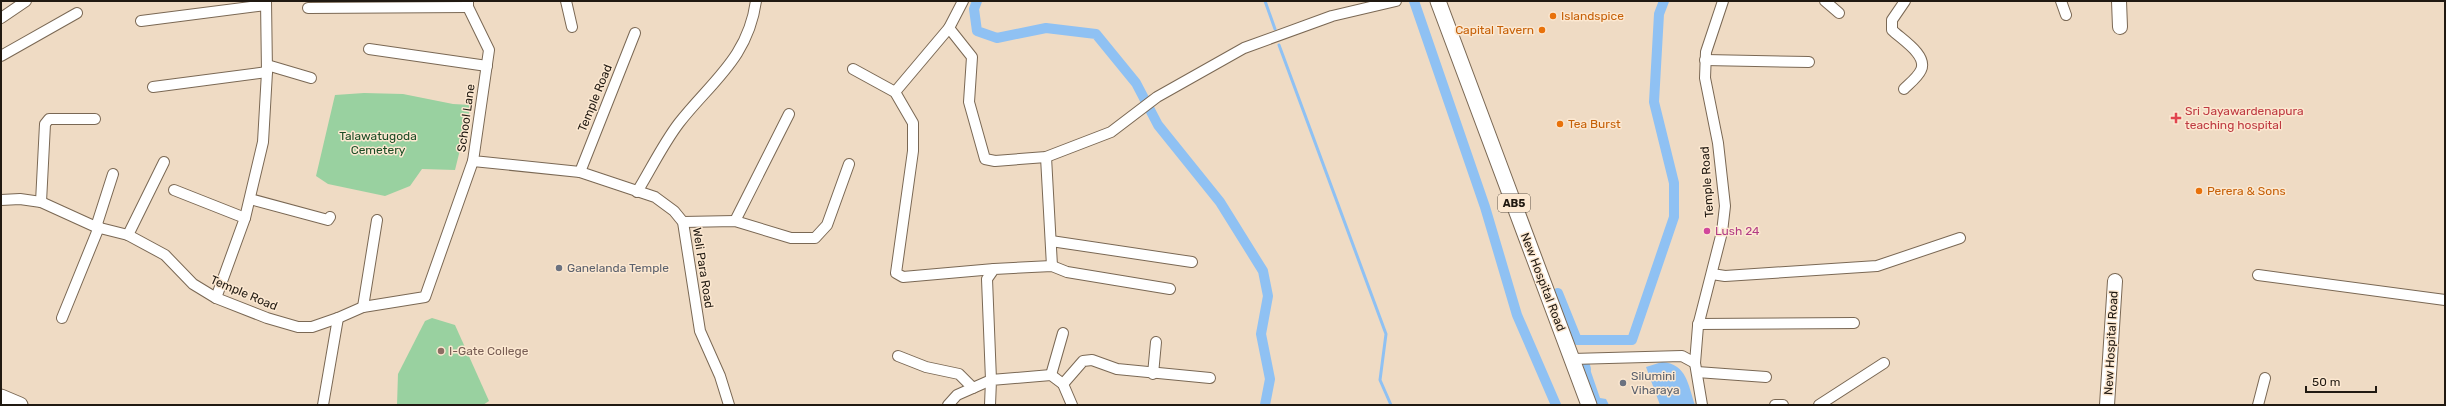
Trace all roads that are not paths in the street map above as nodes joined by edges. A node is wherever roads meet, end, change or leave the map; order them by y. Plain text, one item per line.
1 (26, 1) edge
2 (566, 1) edge
3 (756, 1) edge
4 (963, 1) edge
5 (1396, 1) edge
6 (1438, 1) edge
7 (1723, 1) edge
8 (1825, 1) edge
9 (1905, 1) edge
10 (2060, 1) edge
11 (2119, 1) edge
12 (266, 3) edge
13 (468, 4) edge
14 (308, 8) dead end
15 (77, 12) dead end
16 (1839, 13) dead end
17 (2066, 15) dead end
18 (1, 18) edge
19 (141, 21) dead end
20 (2120, 26) dead end
21 (572, 27) dead end
22 (949, 28) junction
23 (635, 33) dead end
24 (369, 49) dead end
25 (1, 56) edge
26 (1705, 60) junction
27 (1809, 62) dead end
28 (487, 66) junction
29 (267, 68) junction
30 (854, 70) dead end
31 (311, 78) dead end
32 (153, 87) dead end
33 (1904, 89) dead end
34 (895, 92) junction
35 (789, 114) dead end
36 (95, 119) dead end
37 (1046, 157) junction
38 (473, 161) junction
39 (164, 162) dead end
40 (849, 164) dead end
41 (580, 172) junction
42 (113, 174) dead end
43 (174, 190) dead end
44 (638, 192) junction
45 (250, 199) junction
46 (1, 200) edge
47 (41, 202) junction
48 (330, 217) dead end
49 (245, 218) junction
50 (377, 220) dead end
51 (735, 221) junction
52 (682, 222) junction
53 (98, 227) junction
54 (128, 235) junction
55 (1960, 238) dead end
56 (1051, 241) junction
57 (1192, 262) dead end
58 (1052, 266) junction
59 (994, 269) junction
60 (1712, 274) junction
61 (2258, 275) dead end
62 (2114, 281) dead end
63 (1170, 289) dead end
64 (216, 298) junction
65 (2445, 300) edge
66 (363, 307) junction
67 (62, 318) dead end
68 (338, 318) junction
69 (1854, 323) dead end
70 (1698, 324) junction
71 (1063, 333) dead end
72 (1156, 342) dead end
73 (898, 356) dead end
74 (1572, 359) junction
75 (1884, 363) dead end
76 (1696, 367) junction
77 (1153, 374) junction
78 (1051, 375) junction
79 (1766, 377) dead end
80 (1210, 378) dead end
81 (2265, 378) dead end
82 (991, 380) junction
83 (1063, 384) junction
84 (973, 388) junction
85 (1, 397) edge
86 (20, 405) edge
87 (323, 405) edge
88 (728, 405) edge
89 (948, 405) edge
90 (990, 405) edge
91 (1072, 405) edge
92 (1589, 405) edge
93 (1702, 405) edge
94 (1775, 405) edge
95 (1783, 405) edge
96 (1819, 405) edge
97 (2107, 405) edge
98 (2258, 405) edge

1 - 18 street
2 - 21 street
3 - 44 street
4 - 22 street
5 - 37 street
6 - 74 main road, New Hospital Road / AB5
7 - 26 street, Temple Road
8 - 16 street
9 - 33 street
10 - 17 street
11 - 20 main road
12 - 19 street
12 - 29 street
13 - 14 street
13 - 28 street, School Lane
15 - 25 street
22 - 34 street
22 - 37 street
23 - 41 street, Temple Road
24 - 28 street
26 - 27 street
26 - 60 street, Temple Road
28 - 38 street, School Lane
29 - 31 street
29 - 32 street
29 - 45 street
30 - 34 street
34 - 59 street
35 - 51 street
36 - 47 street
37 - 56 street
38 - 41 street, School Lane
38 - 66 street, Temple Road
39 - 54 street
40 - 51 street
41 - 44 street, Weli Para Road
42 - 53 street
43 - 49 street
44 - 52 street, Weli Para Road
45 - 48 street
45 - 49 street
46 - 47 street, Temple Road
47 - 53 street, Temple Road
49 - 64 street
50 - 66 street
51 - 52 street
52 - 88 street, Weli Para Road
53 - 54 street, Temple Road
53 - 67 street
54 - 64 street, Temple Road
55 - 60 street
56 - 57 street
56 - 58 street
58 - 59 street
58 - 63 street
59 - 82 street
60 - 70 street, Temple Road
61 - 65 street
62 - 97 main road, New Hospital Road
64 - 68 street, Temple Road
66 - 68 street, Temple Road
68 - 87 street
69 - 70 street
70 - 76 street, Temple Road
71 - 78 street
72 - 77 street
73 - 84 street
74 - 76 street
74 - 92 main road, New Hospital Road / AB5
75 - 96 street
76 - 79 street
76 - 93 street, Temple Road
77 - 80 street
77 - 83 street
78 - 82 street
78 - 83 street
81 - 98 street
82 - 84 street
82 - 90 street
83 - 91 street
84 - 89 street
85 - 86 main road
94 - 95 street

